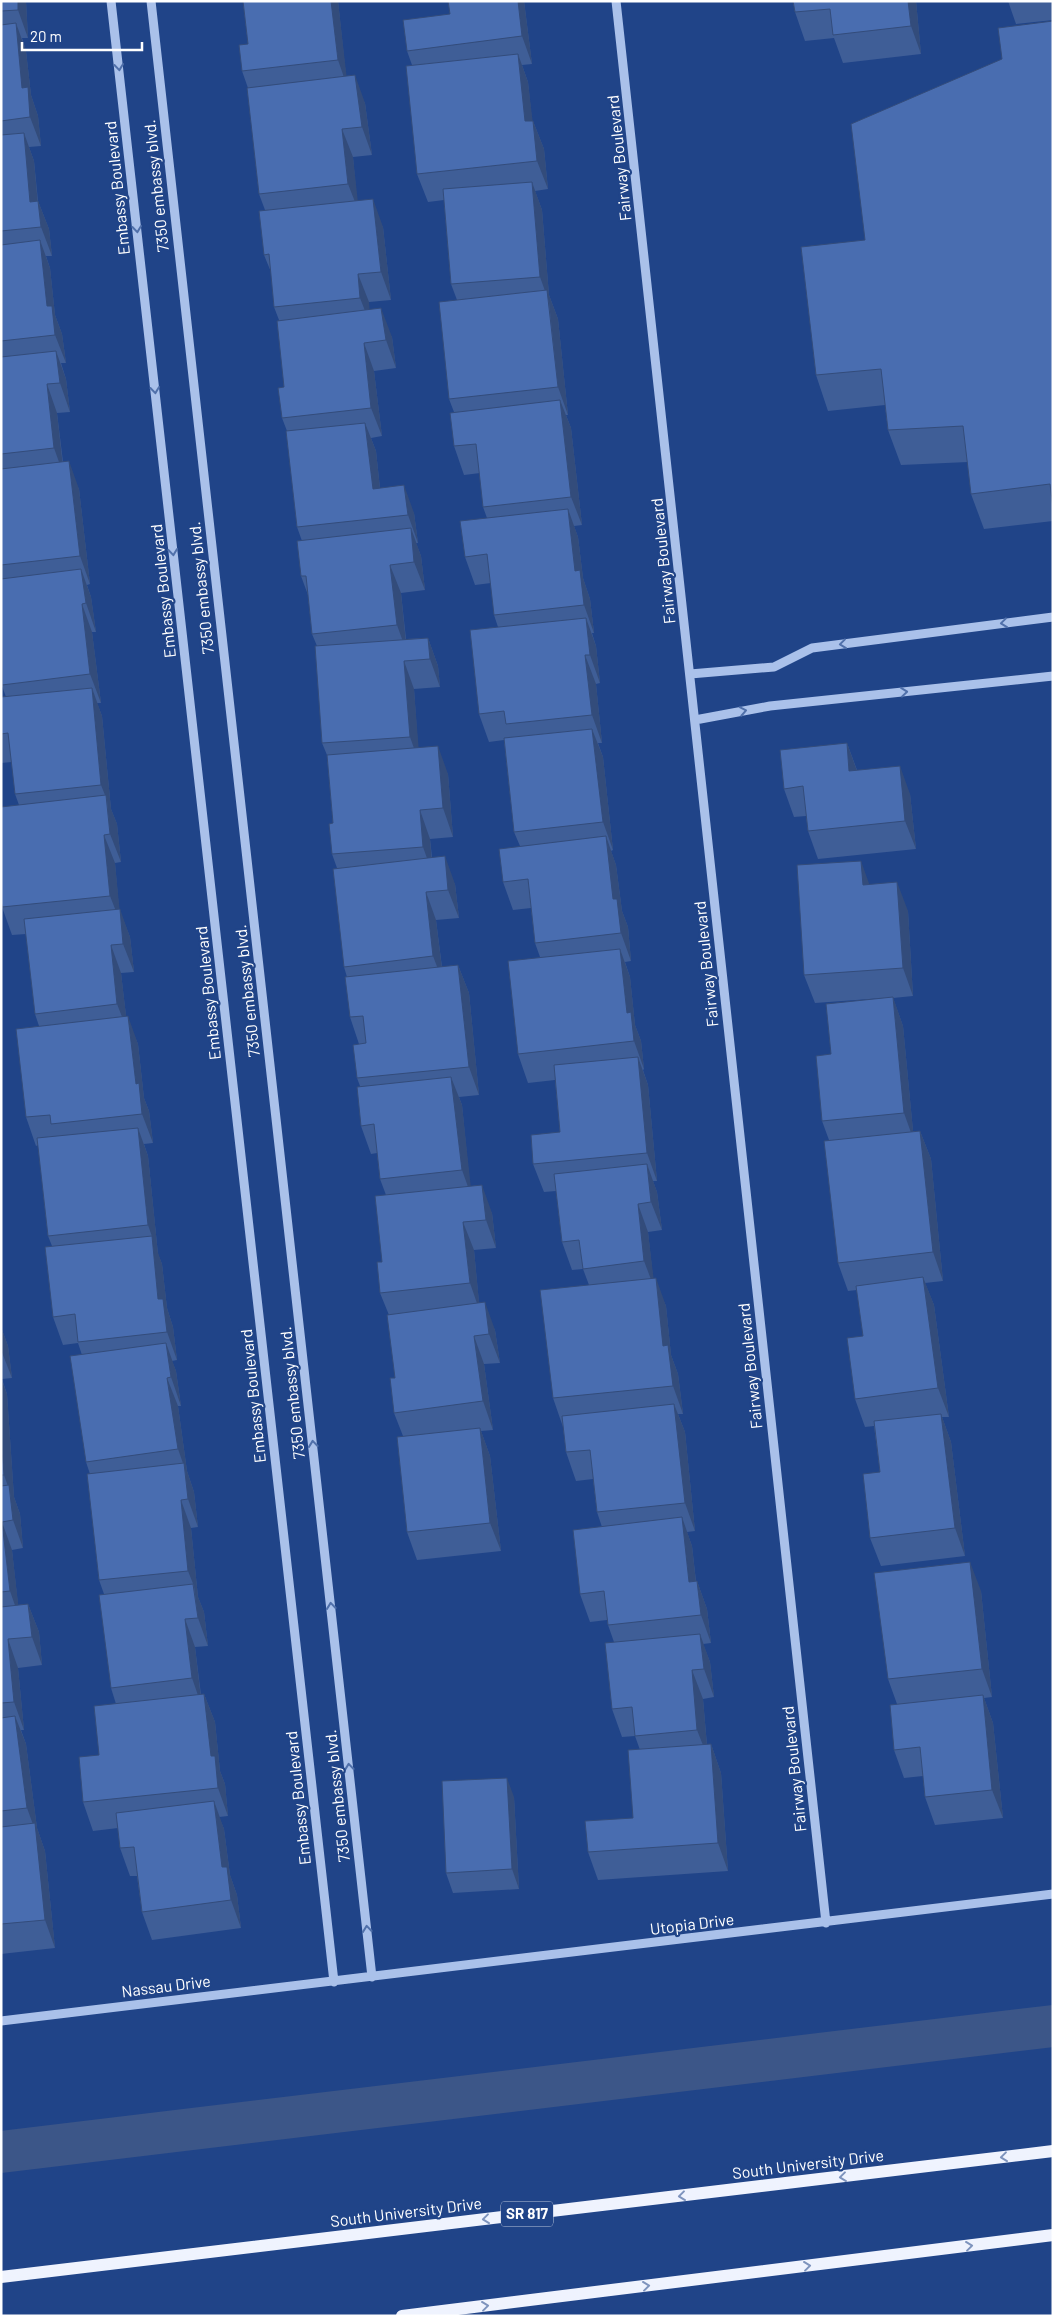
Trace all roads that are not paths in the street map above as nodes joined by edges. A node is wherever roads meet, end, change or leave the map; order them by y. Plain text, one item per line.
1 (111, 1) edge
2 (151, 1) edge
3 (616, 1) edge
4 (1053, 617) edge
5 (690, 674) junction
6 (1053, 676) edge
7 (695, 720) junction
8 (1053, 1894) edge
9 (826, 1923) junction
10 (372, 1977) junction
11 (334, 1982) junction
12 (1, 2021) edge
13 (1053, 2151) edge
14 (1053, 2236) edge
15 (1, 2277) edge
16 (402, 2316) edge

1 -> 11 street, Embassy Boulevard
10 -> 2 street, 7350 embassy blvd.
3 - 5 street, Fairway Boulevard
4 -> 5 street
5 - 7 street, Fairway Boulevard
7 -> 6 street
7 - 9 street, Fairway Boulevard
8 - 9 street, Utopia Drive
9 - 10 street, Utopia Drive
10 - 11 street, Utopia Drive
11 - 12 street, Nassau Drive
13 -> 15 main road, South University Drive / SR 817
16 -> 14 main road

